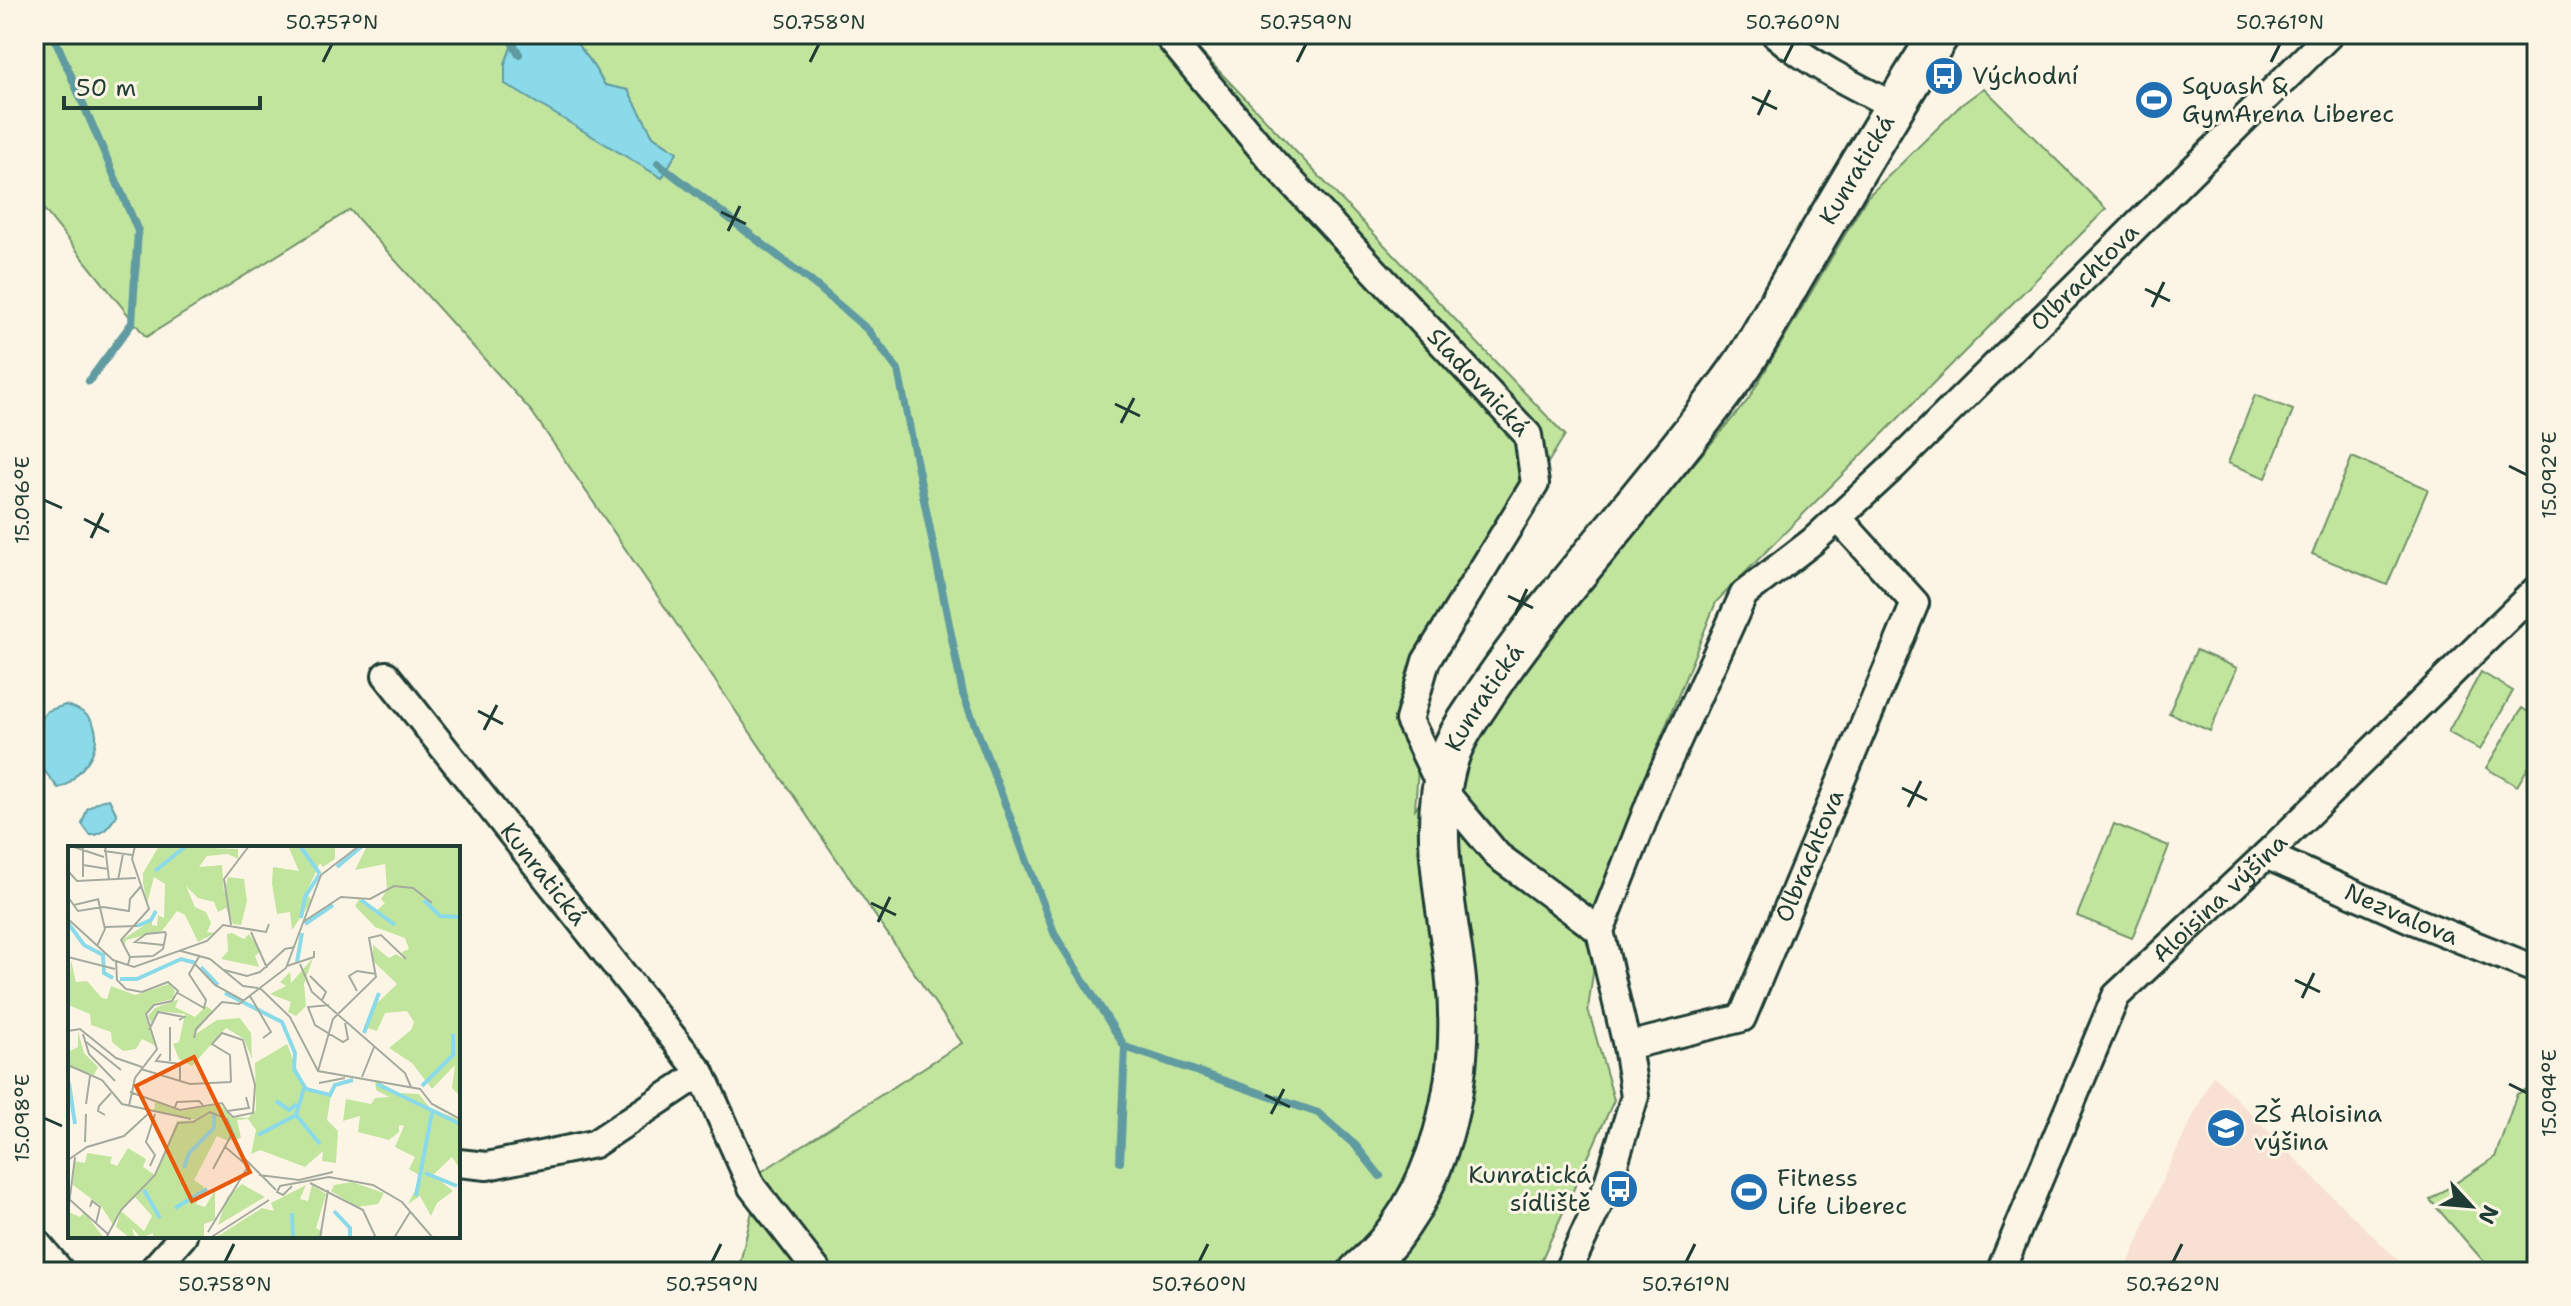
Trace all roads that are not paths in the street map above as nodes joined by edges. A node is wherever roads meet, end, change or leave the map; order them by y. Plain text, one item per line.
1 (1166, 34) edge
2 (1775, 34) edge
3 (1940, 34) edge
4 (2330, 34) edge
5 (1894, 106) junction
6 (1838, 518) junction
7 (2537, 589) edge
8 (386, 675) dead end
9 (1442, 789) junction
10 (2266, 855) junction
11 (1600, 931) junction
12 (2537, 970) edge
13 (1627, 1046) junction
14 (701, 1073) junction
15 (460, 1163) edge
16 (181, 1238) edge
17 (34, 1240) edge
18 (61, 1272) edge
19 (151, 1272) edge
20 (818, 1272) edge
21 (1358, 1272) edge
22 (1567, 1272) edge
23 (2000, 1272) edge

1 - 9 street, Sladovnická
2 - 5 street
3 - 5 street, Kunratická
4 - 6 street, Olbrachtova
5 - 9 street, Kunratická
6 - 11 street, Olbrachtova
6 - 13 street, Olbrachtova
7 - 10 street, Aloisina výšina
8 - 14 street, Kunratická
9 - 11 street
9 - 21 street, Kunratická
10 - 12 street, Nezvalova
10 - 23 street, Aloisina výšina
11 - 13 street
13 - 22 street
14 - 15 street
14 - 20 street, Kunratická
16 - 19 street
17 - 18 street

